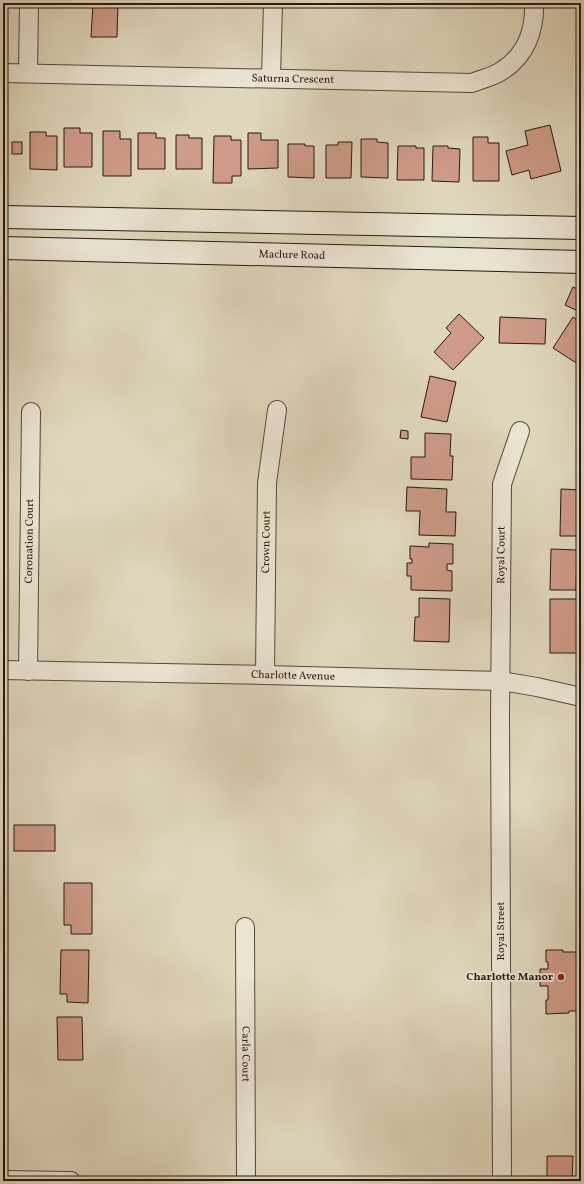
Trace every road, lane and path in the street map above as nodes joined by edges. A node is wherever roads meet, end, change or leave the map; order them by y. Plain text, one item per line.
1 (29, 3) edge
2 (273, 3) edge
3 (534, 3) edge
4 (3, 73) edge
5 (28, 73) junction
6 (271, 78) junction
7 (3, 217) edge
8 (581, 228) edge
9 (3, 248) edge
10 (581, 262) edge
11 (277, 410) dead end
12 (31, 412) dead end
13 (520, 431) dead end
14 (3, 670) edge
15 (28, 671) junction
16 (265, 675) junction
17 (501, 681) junction
18 (581, 697) edge
19 (245, 927) dead end
20 (3, 1180) edge
21 (72, 1181) edge
22 (246, 1181) edge
23 (502, 1181) edge

1 - 5 street
2 - 6 street
3 - 6 street, Saturna Crescent
4 - 5 street, Saturna Crescent
5 - 6 street, Saturna Crescent
7 - 8 main road
9 - 10 main road, Maclure Road
11 - 16 street, Crown Court
12 - 15 street, Coronation Court
13 - 17 street, Royal Court
14 - 15 street, Charlotte Avenue
15 - 16 street, Charlotte Avenue
16 - 17 street, Charlotte Avenue
17 - 18 street, Charlotte Avenue
17 - 23 street, Royal Street
19 - 22 street, Carla Court
20 - 21 street

